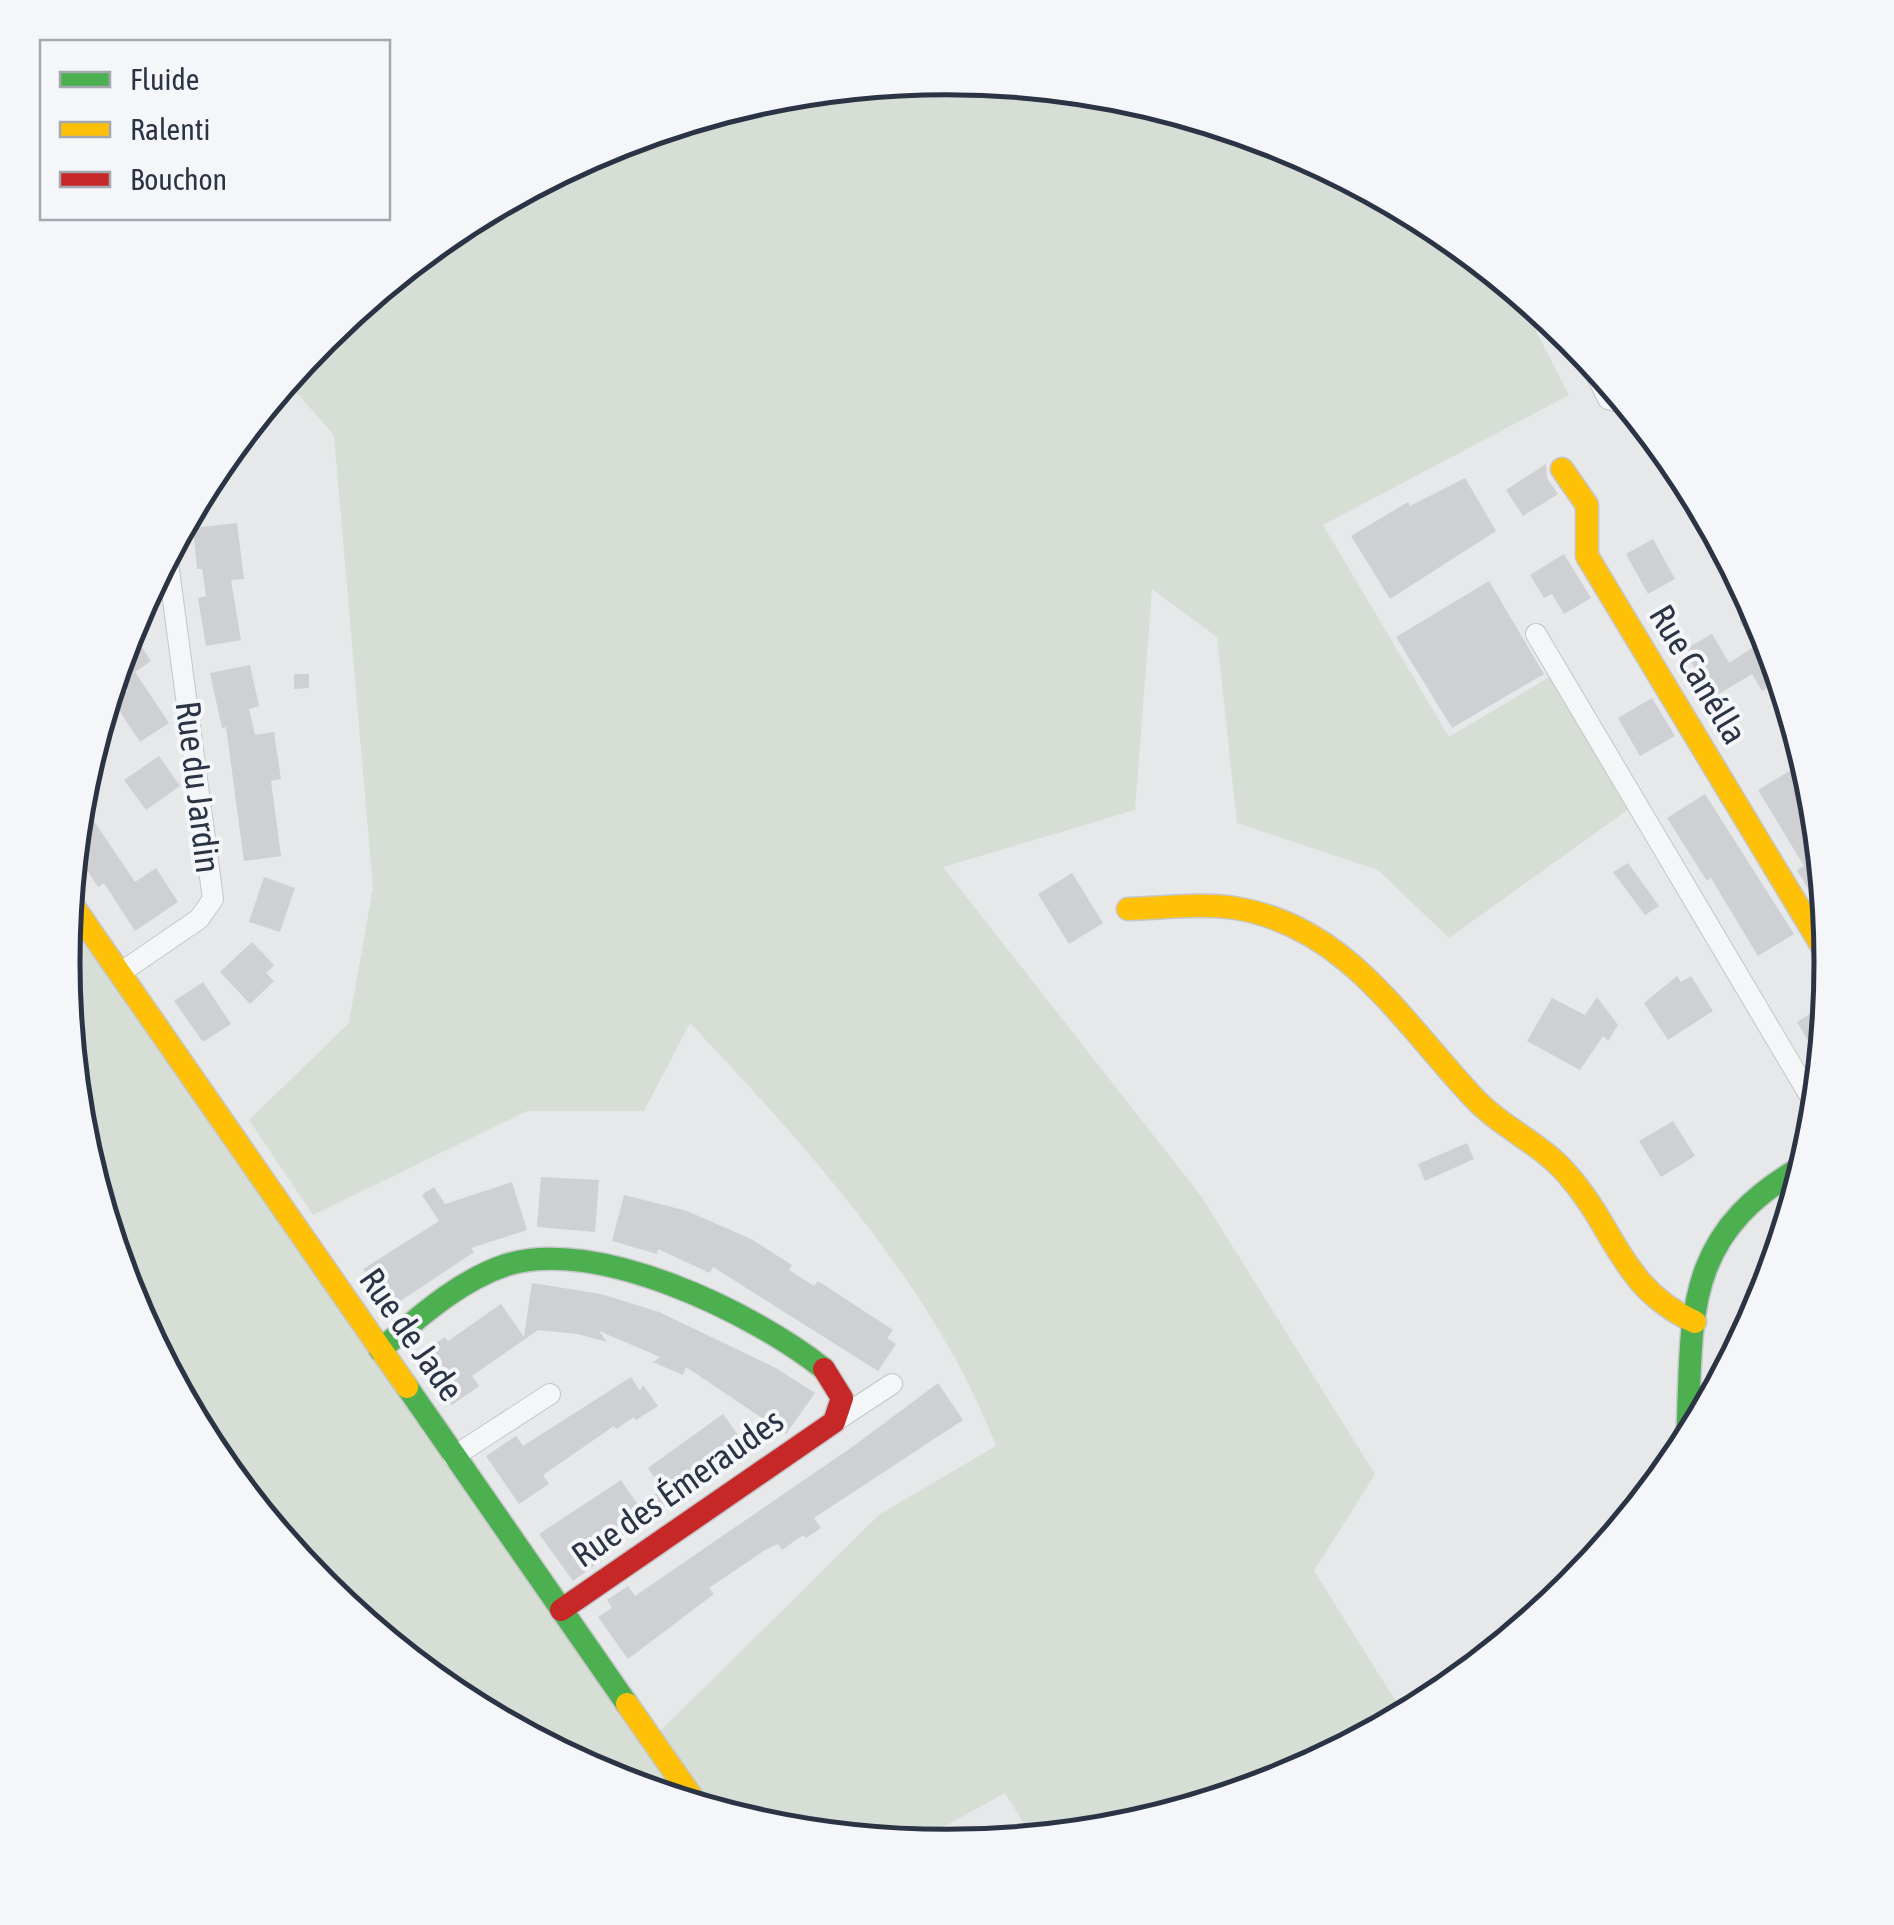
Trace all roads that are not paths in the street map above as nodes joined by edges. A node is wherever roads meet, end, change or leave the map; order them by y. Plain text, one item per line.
1 (1562, 468) dead end
2 (169, 579) edge
3 (1536, 634) dead end
4 (1128, 909) dead end
5 (82, 918) edge
6 (1813, 931) edge
7 (120, 973) junction
8 (1805, 1088) edge
9 (1786, 1177) edge
10 (1695, 1322) junction
11 (380, 1350) junction
12 (892, 1384) dead end
13 (550, 1394) dead end
14 (1689, 1410) edge
15 (834, 1422) junction
16 (454, 1457) junction
17 (561, 1610) junction
18 (686, 1789) edge

1 - 6 street, Rue Canélla
2 - 7 street, Rue du Jardin
3 - 8 street
4 - 10 street
5 - 7 street, Rue de Jade
7 - 11 street, Rue de Jade
9 - 10 street
10 - 14 street
11 - 15 street, Rue des Émeraudes
11 - 16 street, Rue de Jade
12 - 15 street, Rue des Émeraudes
13 - 16 street
15 - 17 street, Rue des Émeraudes
16 - 17 street, Rue de Jade
17 - 18 street, Rue de Jade

